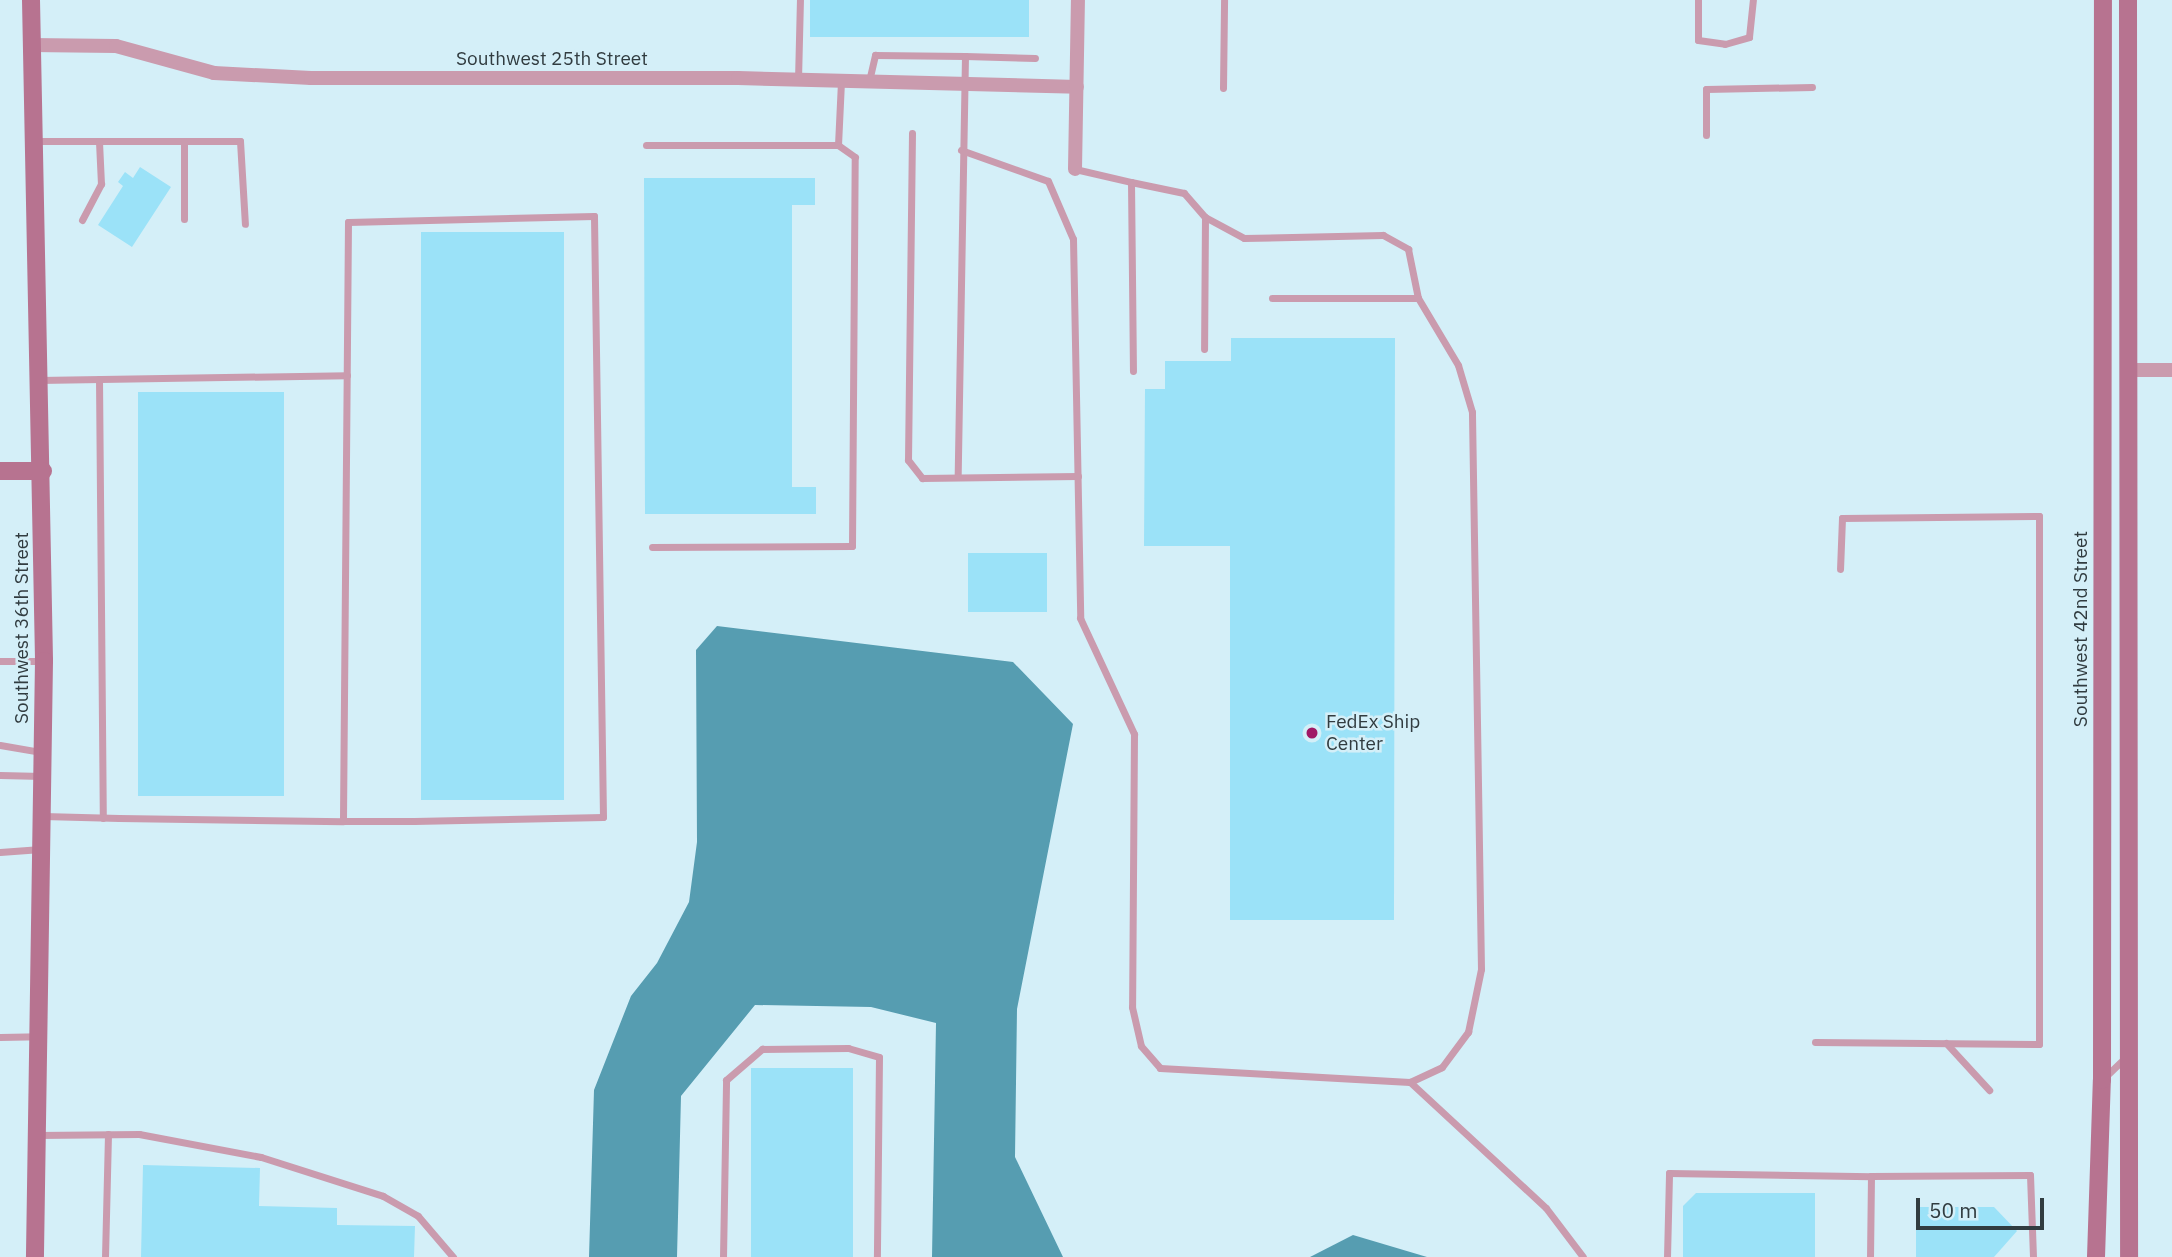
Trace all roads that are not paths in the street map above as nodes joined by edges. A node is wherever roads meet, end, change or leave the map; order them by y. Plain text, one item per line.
1 (31, 0) edge
2 (800, 0) edge
3 (1078, 0) edge
4 (1224, 0) edge
5 (1698, 0) edge
6 (1753, 0) edge
7 (2103, 0) edge
8 (2128, 0) edge
9 (31, 45) junction
10 (965, 56) junction
11 (1035, 58) dead end
12 (798, 80) junction
13 (841, 81) junction
14 (869, 81) junction
15 (964, 84) junction
16 (1077, 87) junction
17 (1812, 87) dead end
18 (1223, 88) dead end
19 (912, 133) dead end
20 (1706, 135) dead end
21 (31, 141) junction
22 (99, 141) junction
23 (184, 141) junction
24 (646, 145) dead end
25 (838, 145) junction
26 (961, 150) junction
27 (1075, 169) joint
28 (1131, 181) junction
29 (1205, 217) junction
30 (184, 219) dead end
31 (82, 220) dead end
32 (245, 224) dead end
33 (1272, 298) dead end
34 (1418, 298) junction
35 (1204, 349) dead end
36 (2128, 370) junction
37 (2172, 370) edge
38 (1133, 371) dead end
39 (347, 375) junction
40 (99, 379) junction
41 (39, 380) junction
42 (0, 471) edge
43 (43, 471) junction
44 (1077, 476) junction
45 (957, 477) junction
46 (2102, 511) junction
47 (652, 547) dead end
48 (2127, 566) junction
49 (1840, 569) dead end
50 (0, 661) edge
51 (44, 661) junction
52 (0, 745) edge
53 (43, 752) junction
54 (0, 775) edge
55 (43, 775) junction
56 (42, 816) junction
57 (103, 818) junction
58 (343, 821) junction
59 (42, 849) junction
60 (0, 852) edge
61 (39, 1036) junction
62 (0, 1037) edge
63 (1815, 1042) dead end
64 (1946, 1044) junction
65 (2127, 1056) junction
66 (2102, 1080) junction
67 (1410, 1082) junction
68 (1989, 1090) dead end
69 (108, 1134) junction
70 (38, 1135) junction
71 (1871, 1176) junction
72 (35, 1257) edge
73 (105, 1257) edge
74 (453, 1257) edge
75 (723, 1257) edge
76 (877, 1257) edge
77 (1583, 1257) edge
78 (1667, 1257) edge
79 (1870, 1257) edge
80 (2033, 1257) edge
81 (2096, 1257) edge
82 (2129, 1257) edge

1 - 9 street, Southwest 36th Street
2 - 12 lane
3 - 16 street
4 - 18 lane
5 - 6 lane
7 - 46 street, Southwest 42nd Street
8 - 36 street
9 - 12 street, Southwest 25th Street
9 - 21 street, Southwest 36th Street
10 - 11 lane
10 - 14 lane
10 - 15 lane
12 - 13 street, Southwest 25th Street
13 - 14 street, Southwest 25th Street
13 - 25 lane
14 - 15 street, Southwest 25th Street
15 - 16 street, Southwest 25th Street
15 - 26 lane
16 - 27 street
17 - 20 lane
19 - 45 lane
21 - 22 lane
21 - 41 street, Southwest 36th Street
22 - 23 lane
22 - 31 lane
23 - 30 lane
23 - 32 lane
24 - 25 lane
25 - 47 lane
26 - 44 lane
26 - 45 lane
27 - 28 lane
28 - 29 lane
28 - 38 lane
29 - 34 lane
29 - 35 lane
33 - 34 lane
34 - 67 lane
36 - 37 street
36 - 48 street
39 - 40 lane
39 - 58 lane
39 - 58 lane
40 - 41 lane
40 - 57 lane
41 - 43 street, Southwest 36th Street
42 - 43 street
43 - 51 street, Southwest 36th Street
44 - 45 lane
44 - 67 lane
46 - 48 street
46 - 66 street, Southwest 42nd Street
48 - 65 street
49 - 64 lane
50 - 51 lane
51 - 53 street, Southwest 36th Street
52 - 53 lane
53 - 55 street, Southwest 36th Street
54 - 55 lane
55 - 56 street, Southwest 36th Street
56 - 57 lane
56 - 59 street, Southwest 36th Street
57 - 58 lane
59 - 60 lane
59 - 61 street, Southwest 36th Street
61 - 62 lane
61 - 70 street, Southwest 36th Street
63 - 64 lane
64 - 68 lane
65 - 66 lane
65 - 82 street
66 - 81 street, Southwest 42nd Street
67 - 77 lane
69 - 70 lane
69 - 73 lane
69 - 74 lane
70 - 72 street, Southwest 36th Street
71 - 78 lane
71 - 79 lane
71 - 80 lane
75 - 76 lane

